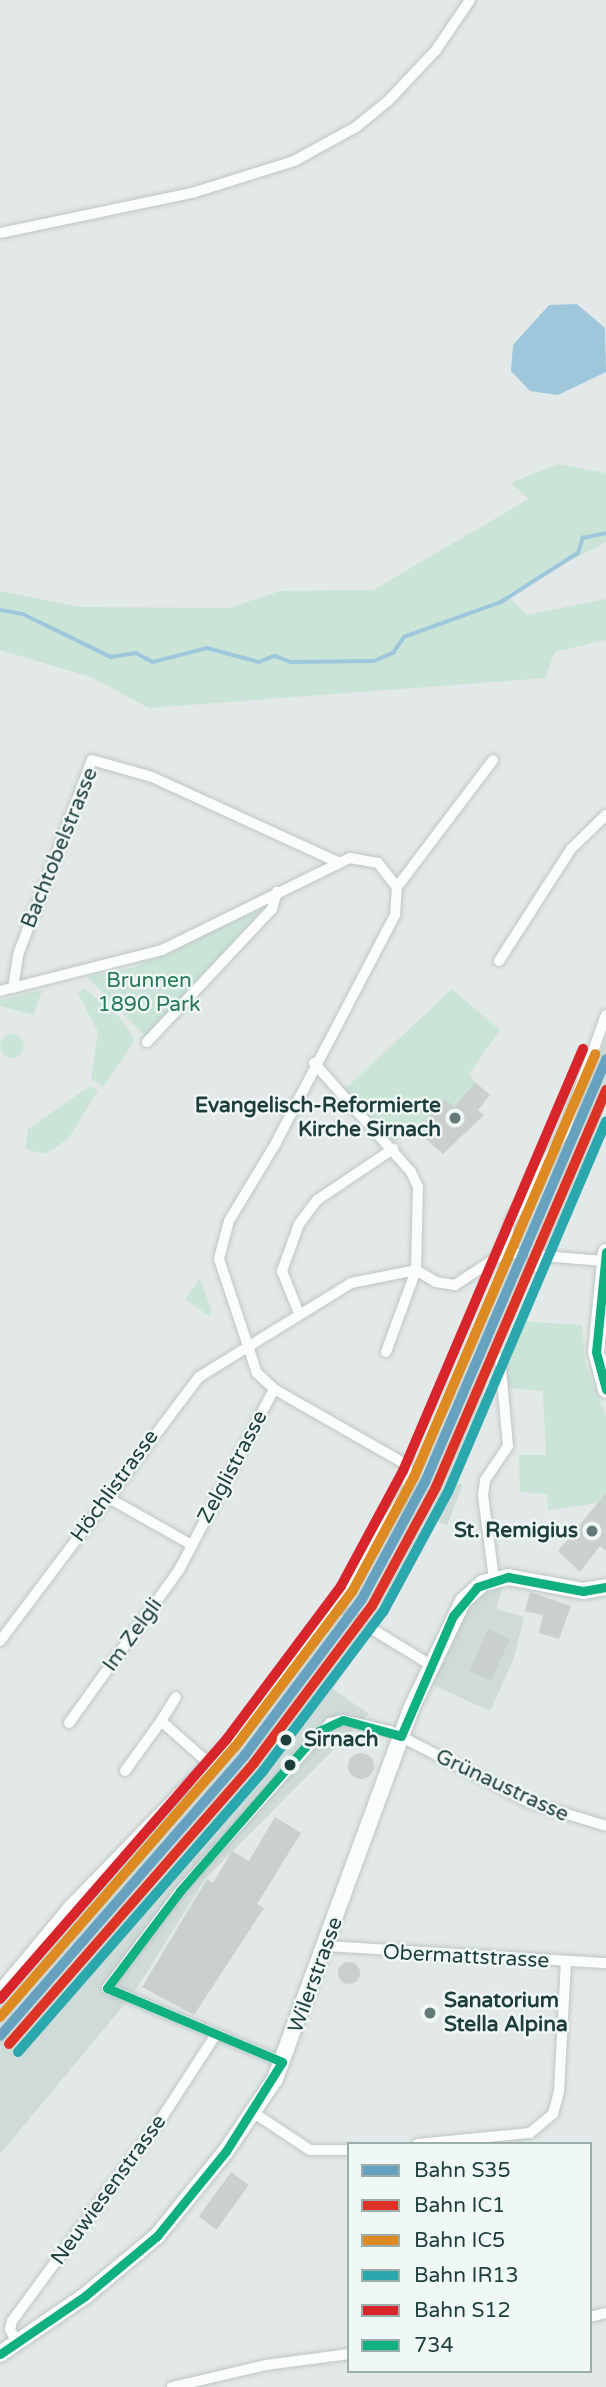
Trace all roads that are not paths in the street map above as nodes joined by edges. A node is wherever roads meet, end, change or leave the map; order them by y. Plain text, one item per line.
1 (470, 0) edge
2 (0, 233) edge
3 (493, 760) dead end
4 (606, 815) edge
5 (338, 862) junction
6 (397, 887) junction
7 (277, 892) junction
8 (499, 961) dead end
9 (13, 988) junction
10 (0, 991) edge
11 (606, 1015) edge
12 (147, 1042) dead end
13 (314, 1063) junction
14 (393, 1149) junction
15 (505, 1252) junction
16 (518, 1254) tunnel mouth
17 (605, 1257) edge
18 (540, 1262) tunnel mouth
19 (416, 1270) junction
20 (298, 1311) junction
21 (245, 1348) junction
22 (386, 1352) dead end
23 (500, 1358) dead end
24 (274, 1390) junction
25 (606, 1390) edge
26 (107, 1497) junction
27 (192, 1545) junction
28 (494, 1578) junction
29 (606, 1587) edge
30 (372, 1629) tunnel mouth
31 (0, 1641) edge
32 (429, 1664) junction
33 (176, 1697) dead end
34 (161, 1721) junction
35 (69, 1723) dead end
36 (401, 1736) junction
37 (206, 1761) junction
38 (125, 1771) dead end
39 (606, 1826) edge
40 (327, 1946) junction
41 (566, 1963) junction
42 (606, 1963) edge
43 (0, 1989) edge
44 (215, 2036) junction
45 (282, 2062) junction
46 (254, 2113) junction
47 (438, 2142) edge
48 (347, 2150) edge
49 (17, 2343) junction
50 (0, 2354) edge
51 (347, 2354) edge
52 (172, 2387) edge

1 - 2 street
3 - 6 street
4 - 8 street
5 - 6 street
5 - 7 street
5 - 9 street, Bachtobelstrasse
6 - 13 street
7 - 9 street
7 - 12 street
9 - 10 street
11 - 15 street
13 - 14 street
13 - 21 street
14 - 19 street
14 - 20 street
15 - 16 street
15 - 19 street
17 - 18 street
17 - 25 main road
19 - 20 street, Höchlistrasse
19 - 22 street
20 - 21 street, Höchlistrasse
21 - 24 street
21 - 26 street, Höchlistrasse
23 - 28 street
24 - 27 street, Zelglistrasse
24 - 37 street
26 - 27 street
26 - 31 street, Höchlistrasse
27 - 35 street, Im Zelgli
28 - 29 main road
28 - 32 main road
30 - 32 street
32 - 36 main road, Wilerstrasse
33 - 34 street
34 - 37 street
34 - 38 street
36 - 39 street, Grünaustrasse
36 - 40 main road, Wilerstrasse
36 - 44 street, Grünaustrasse
37 - 43 street
40 - 41 street, Obermattstrasse
40 - 45 main road, Wilerstrasse
41 - 42 street, Obermattstrasse
41 - 47 street
44 - 45 street
44 - 49 street, Neuwiesenstrasse
45 - 46 main road, Wilerstrasse
46 - 48 street
46 - 49 main road, Wilerstrasse
49 - 50 main road, Wilerstrasse
51 - 52 street

